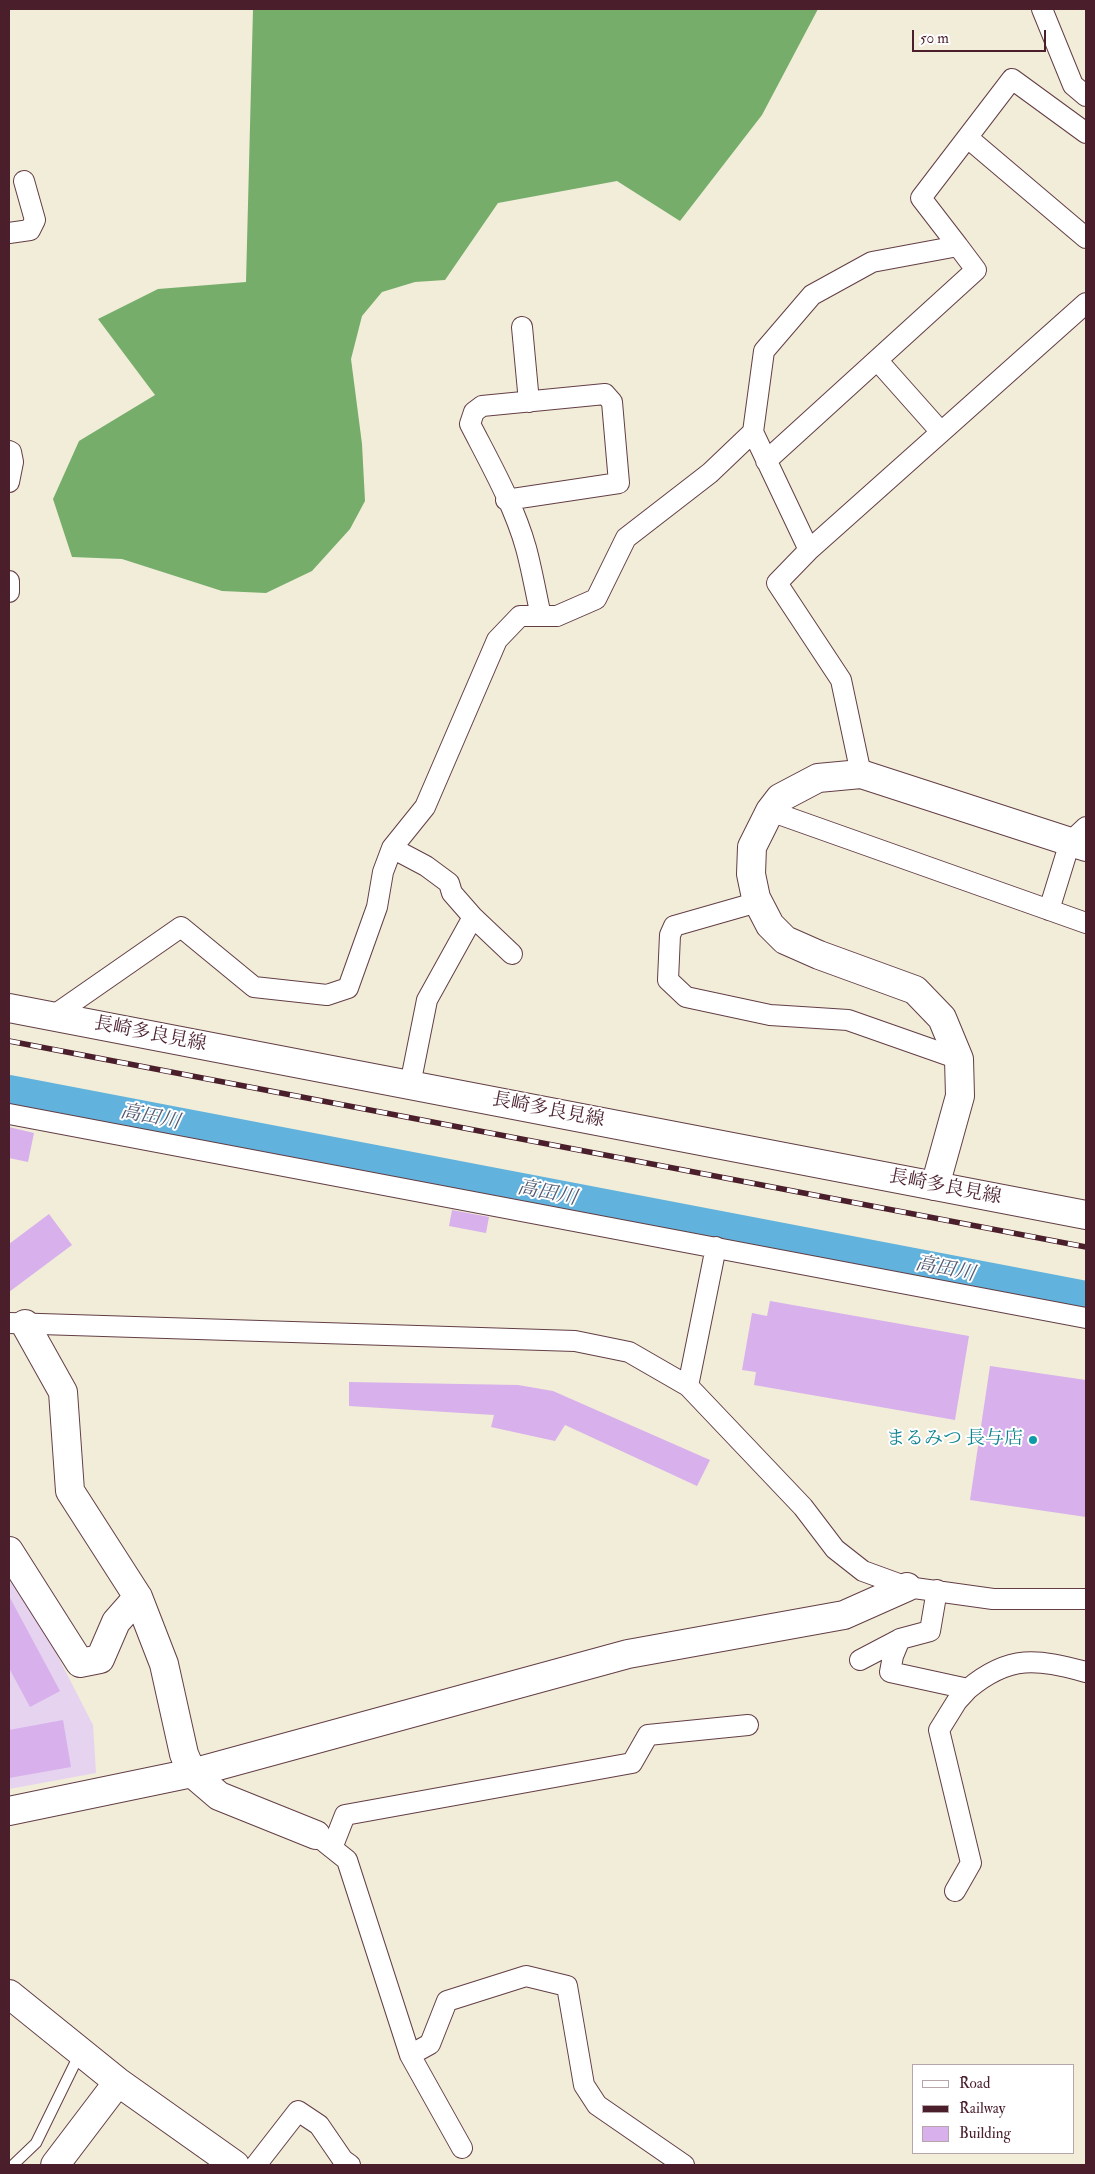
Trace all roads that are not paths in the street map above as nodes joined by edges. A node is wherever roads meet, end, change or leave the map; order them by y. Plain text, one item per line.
1 (1042, 9) edge
2 (1086, 96) edge
3 (1086, 133) edge
4 (968, 138) junction
5 (24, 181) dead end
6 (9, 233) edge
7 (1086, 238) edge
8 (958, 246) junction
9 (1086, 302) edge
10 (522, 327) dead end
11 (877, 360) junction
12 (529, 402) junction
13 (753, 432) junction
14 (941, 432) junction
15 (9, 450) edge
16 (766, 461) junction
17 (9, 482) edge
18 (506, 500) junction
19 (809, 550) junction
20 (9, 581) edge
21 (9, 592) edge
22 (541, 616) junction
23 (861, 774) junction
24 (770, 811) junction
25 (1081, 839) edge
26 (392, 848) junction
27 (758, 902) junction
28 (1049, 910) junction
29 (473, 917) junction
30 (1086, 923) edge
31 (512, 954) dead end
32 (9, 1008) edge
33 (53, 1016) junction
34 (958, 1059) junction
35 (410, 1085) junction
36 (9, 1114) edge
37 (936, 1186) junction
38 (1086, 1215) edge
39 (716, 1247) junction
40 (1086, 1318) edge
41 (17, 1323) edge
42 (688, 1386) junction
43 (9, 1551) edge
44 (907, 1587) junction
45 (938, 1590) junction
46 (138, 1597) junction
47 (1086, 1599) edge
48 (900, 1639) junction
49 (860, 1660) dead end
50 (1086, 1672) edge
51 (968, 1689) junction
52 (748, 1725) dead end
53 (192, 1773) junction
54 (9, 1811) edge
55 (324, 1841) junction
56 (955, 1891) dead end
57 (9, 1994) edge
58 (81, 2052) junction
59 (410, 2055) junction
60 (118, 2082) junction
61 (462, 2148) dead end
62 (13, 2165) edge
63 (55, 2165) edge
64 (235, 2165) edge
65 (256, 2165) edge
66 (350, 2165) edge
67 (684, 2165) edge

1 - 2 street
3 - 4 street
4 - 7 street
4 - 8 street
5 - 6 street
8 - 11 street
8 - 13 street
9 - 14 street
10 - 12 street
11 - 14 street
11 - 16 street
12 - 18 street
12 - 18 street
13 - 16 street
13 - 22 street
14 - 19 street
15 - 17 street
16 - 19 street
18 - 22 street
19 - 23 street
20 - 21 street
22 - 26 street
23 - 24 street
23 - 25 street
24 - 27 street
24 - 28 street
25 - 28 street
26 - 29 street
26 - 33 street
27 - 34 street
27 - 34 street
28 - 30 street
29 - 31 street
29 - 35 street
32 - 33 street, 長崎多良見線
33 - 35 street, 長崎多良見線
34 - 37 street
35 - 37 street, 長崎多良見線
36 - 39 street
37 - 38 street, 長崎多良見線
39 - 40 street
39 - 42 street
41 - 42 street
41 - 46 street
42 - 44 street
43 - 46 street
44 - 45 street
44 - 53 street
45 - 47 street
45 - 48 street
46 - 53 street
48 - 49 street
48 - 51 street
50 - 51 street
51 - 56 street
52 - 55 street
53 - 54 street
53 - 55 street
55 - 59 street
57 - 58 street
58 - 60 street
58 - 62 lane
59 - 61 street
59 - 67 street
60 - 63 street
60 - 64 street
65 - 66 street

